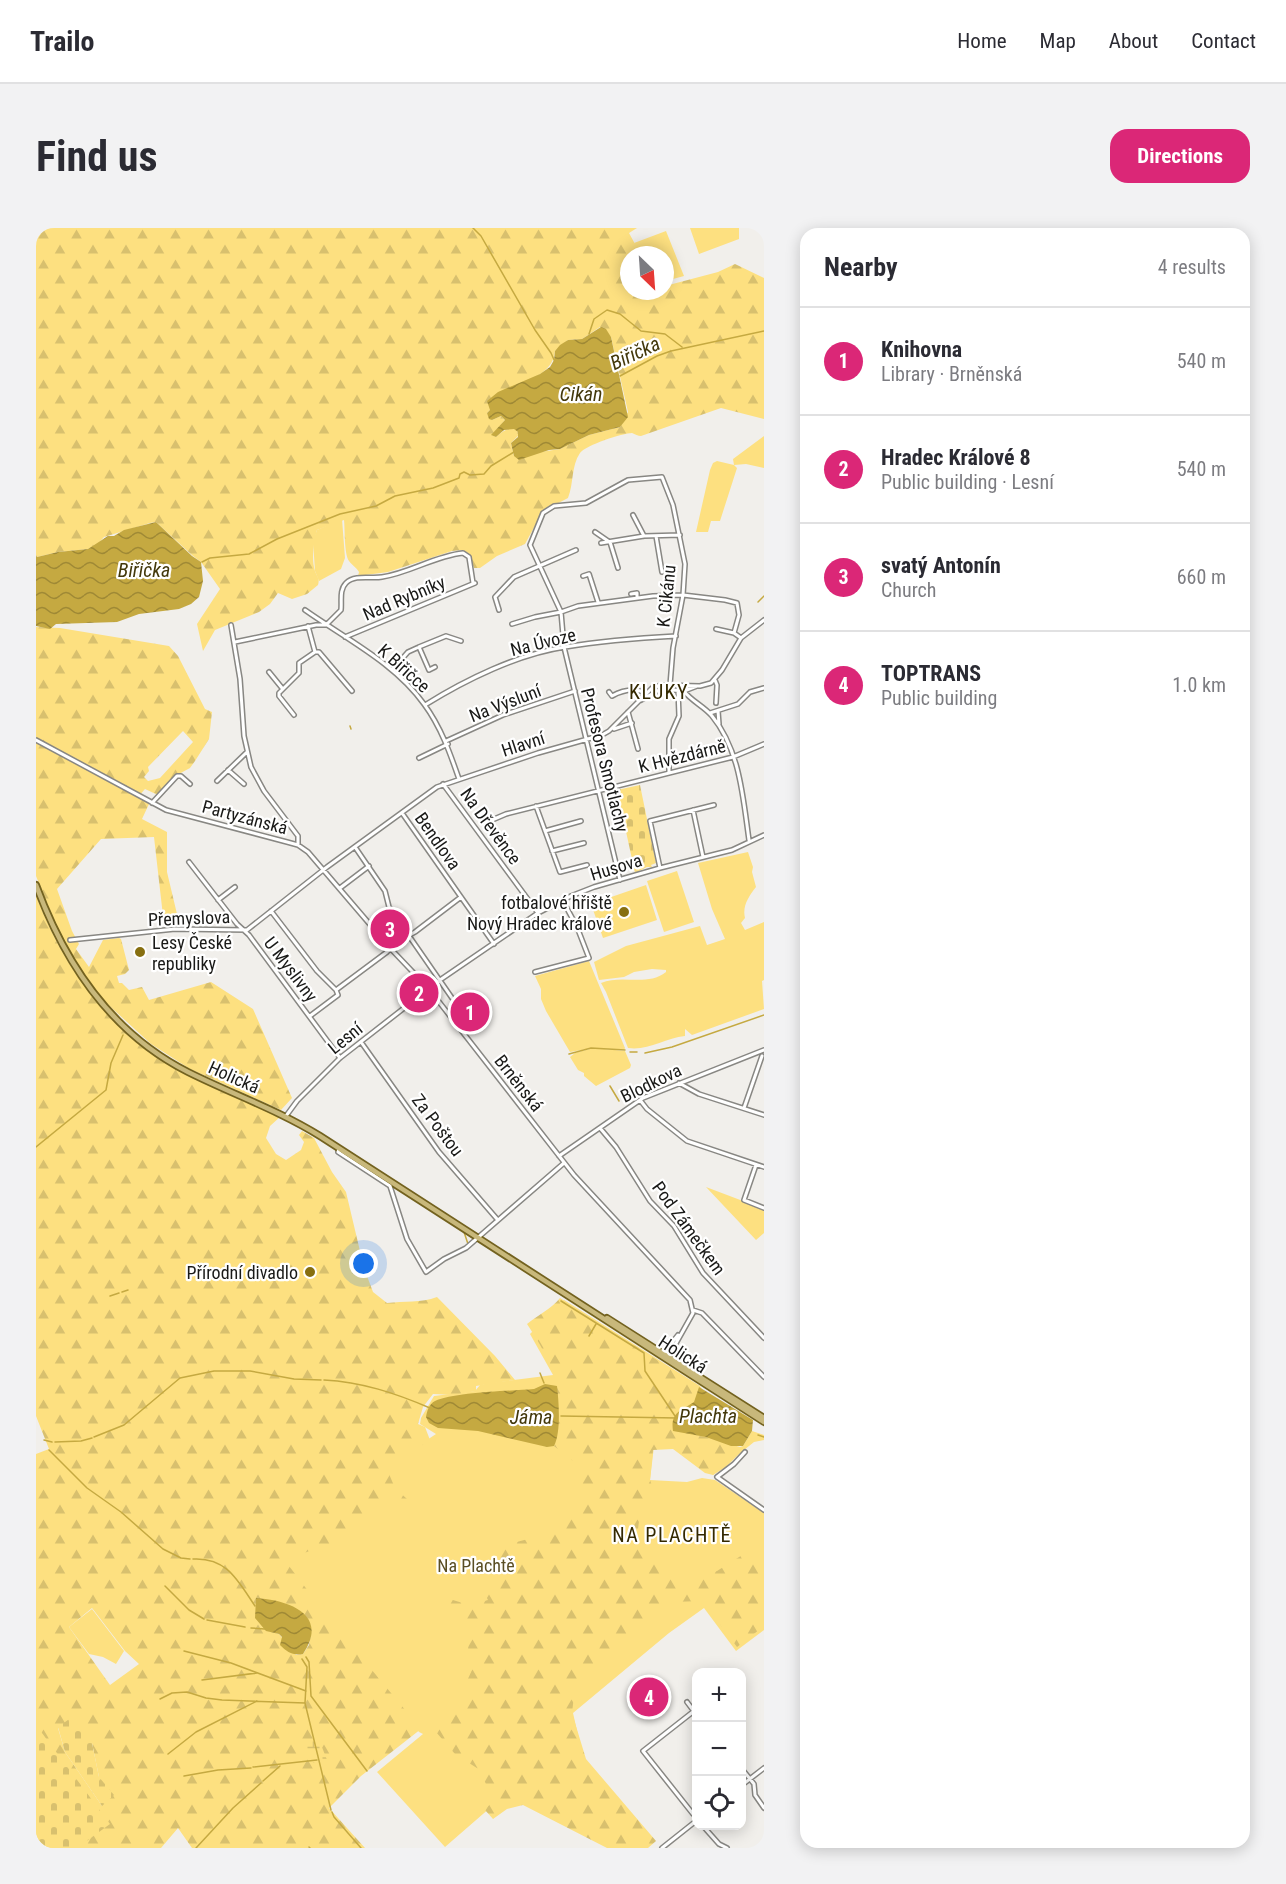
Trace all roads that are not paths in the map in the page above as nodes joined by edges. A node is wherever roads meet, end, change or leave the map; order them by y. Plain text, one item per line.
1 (633, 514) dead end
2 (595, 532) dead end
3 (680, 535) junction
4 (644, 536) junction
5 (656, 536) junction
6 (610, 542) junction
7 (601, 543) dead end
8 (576, 550) dead end
9 (539, 567) junction
10 (618, 568) dead end
11 (662, 572) dead end
12 (583, 576) dead end
13 (631, 594) dead end
14 (683, 595) junction
15 (638, 597) junction
16 (598, 602) junction
17 (305, 610) dead end
18 (499, 610) dead end
19 (561, 612) junction
20 (764, 620) edge
21 (512, 624) dead end
22 (231, 625) dead end
23 (326, 625) junction
24 (308, 626) junction
25 (716, 629) dead end
26 (734, 633) junction
27 (676, 636) junction
28 (345, 637) junction
29 (741, 638) junction
30 (461, 641) dead end
31 (235, 642) junction
32 (420, 647) junction
33 (564, 647) junction
34 (315, 652) junction
35 (435, 667) dead end
36 (392, 670) junction
37 (269, 672) dead end
38 (715, 680) junction
39 (670, 685) junction
40 (697, 686) junction
41 (282, 688) junction
42 (764, 688) edge
43 (678, 690) junction
44 (352, 691) dead end
45 (575, 691) junction
46 (684, 691) junction
47 (609, 692) dead end
48 (646, 693) junction
49 (639, 700) junction
50 (716, 703) dead end
51 (425, 705) junction
52 (718, 711) junction
53 (628, 712) junction
54 (710, 713) junction
55 (294, 715) dead end
56 (632, 723) junction
57 (719, 726) junction
58 (611, 729) junction
59 (36, 740) edge
60 (587, 740) junction
61 (447, 743) junction
62 (764, 744) edge
63 (638, 749) dead end
64 (247, 752) junction
65 (733, 757) junction
66 (419, 758) dead end
67 (228, 770) junction
68 (669, 773) junction
69 (459, 779) junction
70 (217, 781) dead end
71 (190, 784) dead end
72 (244, 784) dead end
73 (443, 784) junction
74 (599, 791) junction
75 (152, 802) junction
76 (714, 805) dead end
77 (536, 806) junction
78 (693, 810) junction
79 (401, 812) junction
80 (492, 820) dead end
81 (581, 821) dead end
82 (545, 832) junction
83 (764, 835) edge
84 (749, 840) junction
85 (584, 843) dead end
86 (298, 845) junction
87 (355, 847) junction
88 (552, 851) junction
89 (703, 857) junction
90 (189, 862) dead end
91 (587, 865) dead end
92 (369, 866) junction
93 (660, 868) junction
94 (324, 870) junction
95 (620, 880) junction
96 (36, 885) edge
97 (235, 886) dead end
98 (340, 888) junction
99 (461, 897) junction
100 (218, 900) junction
101 (563, 900) junction
102 (271, 911) junction
103 (538, 913) junction
104 (242, 930) junction
105 (408, 934) junction
106 (70, 940) dead end
107 (494, 944) junction
108 (391, 949) junction
109 (535, 972) dead end
110 (440, 980) junction
111 (429, 988) junction
112 (336, 990) junction
113 (452, 998) dead end
114 (309, 1017) junction
115 (361, 1042) junction
116 (764, 1050) edge
117 (754, 1054) junction
118 (763, 1057) edge
119 (340, 1058) junction
120 (679, 1083) junction
121 (640, 1100) junction
122 (744, 1108) junction
123 (764, 1115) edge
124 (286, 1116) junction
125 (600, 1128) junction
126 (340, 1148) junction
127 (559, 1156) junction
128 (564, 1163) junction
129 (756, 1165) junction
130 (764, 1167) edge
131 (764, 1208) edge
132 (498, 1220) junction
133 (479, 1237) junction
134 (588, 1307) junction
135 (693, 1310) junction
136 (685, 1327) junction
137 (764, 1338) edge
138 (667, 1352) junction
139 (669, 1362) junction
140 (682, 1365) junction
141 (764, 1377) edge
142 (764, 1420) edge
143 (745, 1452) dead end
144 (764, 1510) edge
145 (687, 1702) dead end
146 (692, 1709) edge
147 (692, 1715) edge
148 (764, 1768) edge
149 (745, 1776) edge
150 (749, 1779) junction
151 (746, 1781) edge
152 (764, 1808) edge
153 (692, 1813) edge
154 (692, 1824) edge
155 (706, 1830) edge
156 (662, 1848) edge
157 (727, 1848) edge

1 - 4 street
2 - 6 street
3 - 5 street
3 - 9 street, K Cikánu
3 - 14 street, K Cikánu
4 - 5 street
4 - 6 street
5 - 11 street
6 - 7 street
6 - 10 street
8 - 9 street
9 - 18 street
9 - 19 street
12 - 16 street
13 - 15 street
14 - 15 street
14 - 26 street
14 - 27 street, K Cikánu
15 - 16 street
16 - 19 street
17 - 23 street, K Biřičce
19 - 21 street
19 - 33 street, Profesora Smotlachy
20 - 29 street
22 - 31 street
23 - 24 street
23 - 28 street, K Biřičce
23 - 28 street, Nad Rybníky
24 - 31 street
24 - 34 street
25 - 26 street
26 - 29 street
27 - 33 street, Na Úvoze
27 - 39 street, K Cikánu
28 - 36 street, K Biřičce
29 - 38 street
30 - 32 street
31 - 64 street
32 - 35 street
32 - 36 street
33 - 45 street, Profesora Smotlachy
33 - 51 street, Na Úvoze
34 - 41 street
34 - 44 street
36 - 51 street, K Biřičce
37 - 41 street
38 - 40 street, Hlavní
38 - 50 street
39 - 40 street, Hlavní
39 - 48 street, Hlavní
40 - 46 street, Hlavní
41 - 55 street
42 - 52 street
43 - 46 street, Hlavní
43 - 49 street, Hlavní
43 - 68 street
45 - 60 street, Profesora Smotlachy
45 - 61 street, Na Výsluní
46 - 54 street
47 - 48 street
48 - 49 street, Hlavní
49 - 53 street, Hlavní
51 - 61 street, K Biřičce
52 - 54 street
52 - 57 street
53 - 56 street
53 - 58 street, Hlavní
54 - 57 street
56 - 58 street, Hlavní
56 - 63 street
57 - 65 street
58 - 60 street, Hlavní
59 - 75 street, Partyzánská
60 - 69 street, Hlavní
60 - 74 street, Profesora Smotlachy
61 - 66 street, Na Výsluní
61 - 69 street, K Biřičce
62 - 65 street, K Hvězdárně
64 - 67 street
64 - 86 street
65 - 68 street, K Hvězdárně
65 - 84 street
67 - 70 street
67 - 72 street
68 - 74 street, K Hvězdárně
69 - 73 street, Hlavní
71 - 75 street, Partyzánská
73 - 79 street, Hlavní
73 - 103 street, Na Dřevěnce
74 - 77 street, K Hvězdárně
74 - 95 street, Profesora Smotlachy
75 - 86 street, Partyzánská
76 - 78 street, Husova
77 - 80 street, K Hvězdárně
77 - 82 street
78 - 89 street
78 - 93 street, Husova
79 - 87 street, Přemyslova
79 - 99 street, Bendlova
81 - 82 street
82 - 88 street
83 - 84 street, Husova
84 - 89 street, Husova
85 - 88 street
86 - 94 street, Partyzánská
87 - 92 street
87 - 94 street, Přemyslova
88 - 91 street
89 - 93 street, Husova
90 - 100 street, U Myslivny
92 - 98 street
92 - 105 street
93 - 95 street, Husova
94 - 98 street, Brněnská
94 - 102 street, Přemyslova
95 - 101 street, Husova
96 - 124 main road, Holická
97 - 100 street
98 - 108 street, Brněnská
99 - 105 street
99 - 107 street, Bendlova
100 - 104 street, U Myslivny
101 - 103 street, Husova
101 - 109 street
102 - 104 street, Přemyslova
102 - 112 street
103 - 107 street, Husova
104 - 106 street, Přemyslova
104 - 114 street, U Myslivny
105 - 108 street
105 - 110 street
107 - 110 street, Husova
108 - 111 street, Brněnská
108 - 112 street
110 - 111 street, Husova
110 - 113 street
111 - 115 street, Lesní
111 - 127 street, Brněnská
112 - 114 street
114 - 119 street, U Myslivny
115 - 119 street, Lesní
115 - 132 street, Za Poštou
116 - 117 street, Blodkova
117 - 118 street
117 - 120 street, Blodkova
118 - 122 street
119 - 124 street, Lesní
120 - 121 street, Blodkova
120 - 122 street
121 - 125 street, Blodkova
121 - 129 street
122 - 123 street
124 - 126 main road, Holická
125 - 127 street, Blodkova
125 - 137 street, Pod Zámečkem
126 - 133 main road, Holická
126 - 133 street
127 - 128 street, Brněnská
128 - 132 street
128 - 135 street, Brněnská
129 - 130 street
129 - 131 street
132 - 133 street
133 - 134 main road, Holická
134 - 138 main road, Holická
134 - 139 main road, Holická
135 - 136 street
135 - 141 street, Brněnská
136 - 138 street
136 - 140 street
138 - 139 street
138 - 140 main road, Holická
139 - 142 main road, Holická
140 - 142 main road, Holická
143 - 144 street
145 - 146 street
147 - 153 street
148 - 150 street
149 - 150 street
150 - 151 street
150 - 152 street
154 - 156 street
155 - 157 street

